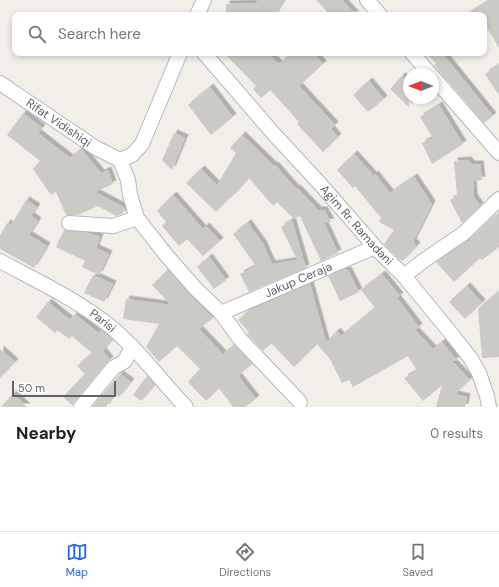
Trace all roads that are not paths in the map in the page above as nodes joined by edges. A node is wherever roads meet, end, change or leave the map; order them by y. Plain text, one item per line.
1 (204, 0) edge
2 (367, 0) edge
3 (198, 12) edge
4 (377, 12) edge
5 (179, 56) edge
6 (207, 56) edge
7 (415, 56) edge
8 (425, 68) edge
9 (0, 83) edge
10 (439, 84) edge
11 (499, 153) edge
12 (120, 160) junction
13 (499, 200) edge
14 (137, 218) junction
15 (69, 223) dead end
16 (375, 247) junction
17 (0, 261) edge
18 (404, 276) junction
19 (221, 313) junction
20 (132, 346) junction
21 (492, 401) edge
22 (300, 402) dead end
23 (81, 407) edge
24 (186, 407) edge

1 - 3 street
2 - 4 street
5 - 12 street
6 - 16 street, Agim Rr. Ramadani
7 - 8 street
9 - 12 street, Rifat Vidishiqi
10 - 11 street
12 - 14 street
13 - 18 street
14 - 15 street
14 - 19 street
16 - 18 street, Agim Rr. Ramadani
16 - 19 street, Jakup Ceraja
17 - 20 street, Parisi
18 - 21 street, Agim Rr. Ramadani
19 - 22 street
20 - 23 street
20 - 24 street, Parisi

